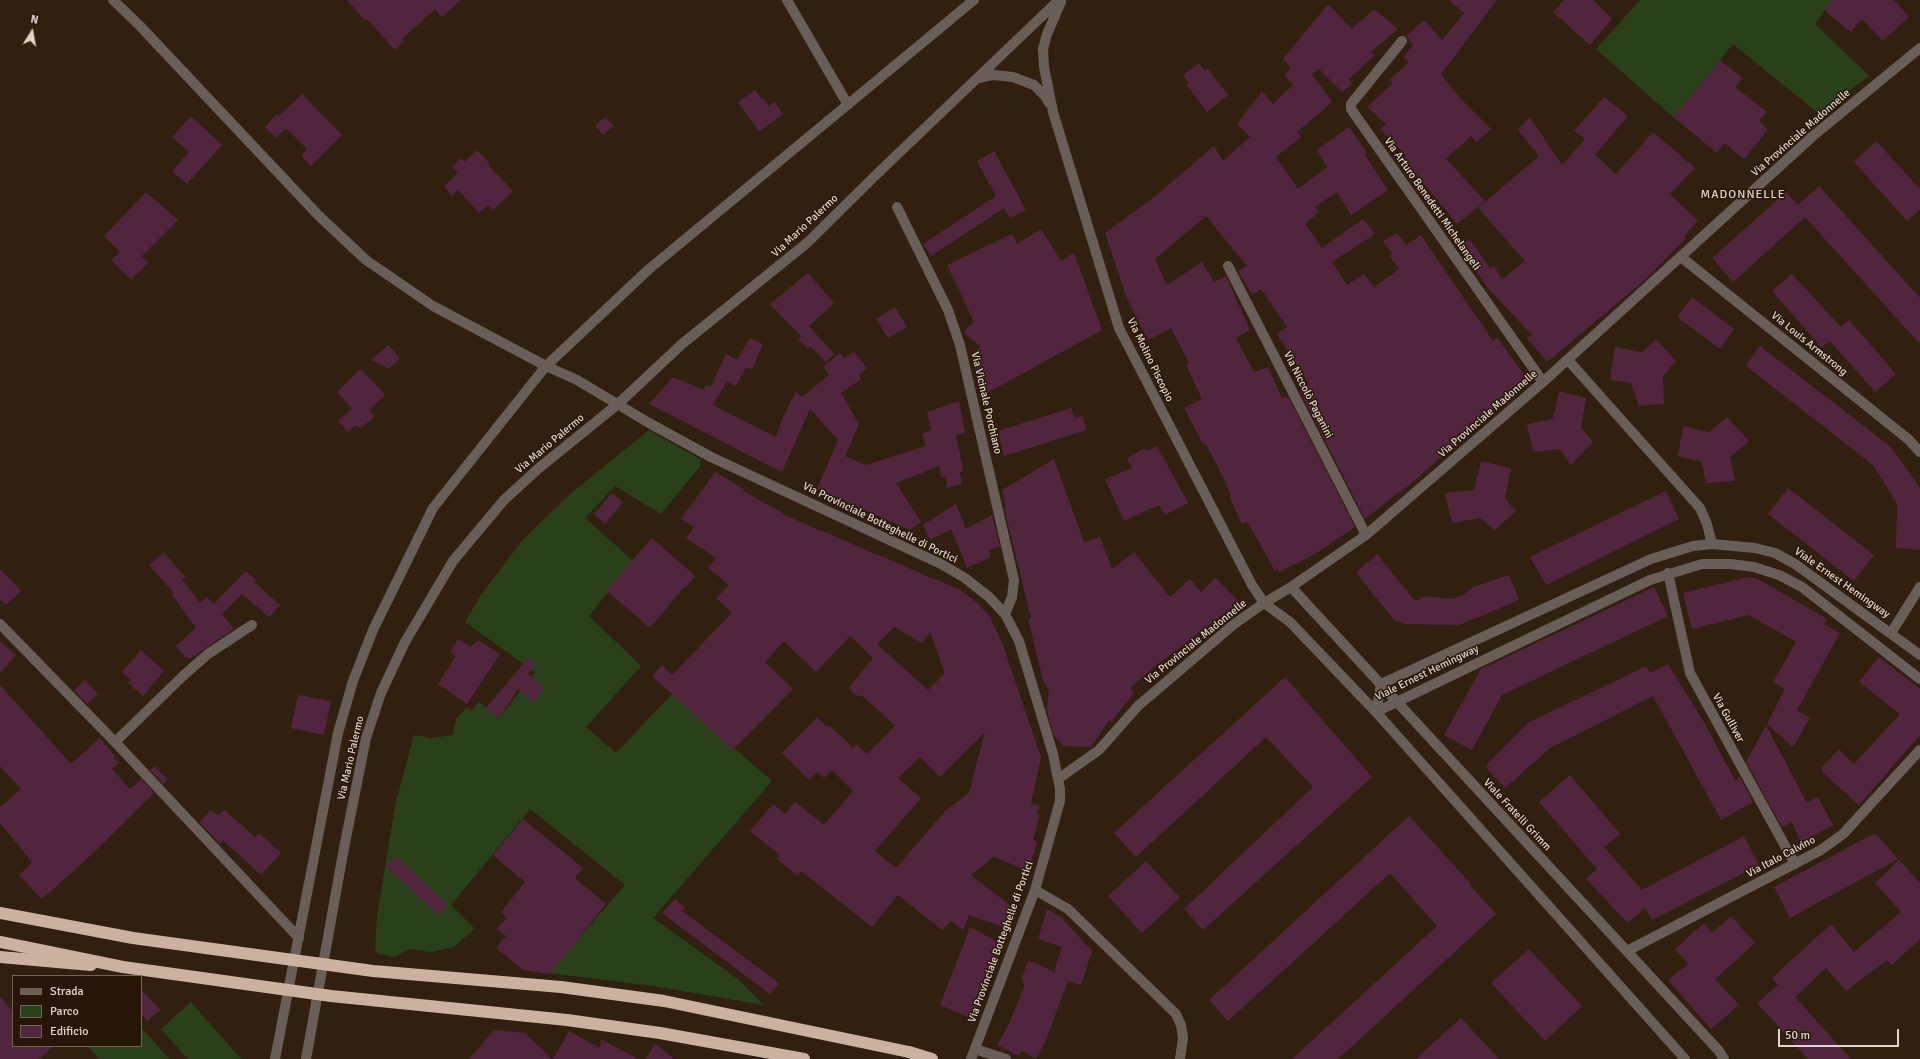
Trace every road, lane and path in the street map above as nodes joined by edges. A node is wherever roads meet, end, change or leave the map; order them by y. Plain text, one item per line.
1 (112, 0) edge
2 (787, 0) edge
3 (974, 0) edge
4 (1058, 0) edge
5 (1062, 0) edge
6 (1402, 41) dead end
7 (1920, 48) edge
8 (979, 78) junction
9 (848, 105) junction
10 (1053, 112) junction
11 (897, 208) dead end
12 (1681, 257) junction
13 (1228, 266) dead end
14 (1568, 360) junction
15 (546, 366) junction
16 (1543, 382) junction
17 (618, 404) junction
18 (1920, 452) edge
19 (1366, 535) junction
20 (1712, 544) junction
21 (1668, 573) junction
22 (1291, 587) junction
23 (1920, 587) edge
24 (1264, 603) junction
25 (1005, 614) junction
26 (0, 624) edge
27 (252, 625) dead end
28 (1892, 633) junction
29 (1920, 655) edge
30 (1920, 679) edge
31 (1381, 684) junction
32 (1396, 702) junction
33 (1376, 712) junction
34 (115, 742) junction
35 (1920, 750) edge
36 (1058, 779) junction
37 (1795, 864) junction
38 (1036, 890) junction
39 (0, 913) edge
40 (299, 938) junction
41 (0, 942) edge
42 (1627, 951) junction
43 (0, 957) edge
44 (123, 967) junction
45 (975, 1049) junction
46 (276, 1059) edge
47 (306, 1059) edge
48 (804, 1059) edge
49 (932, 1059) edge
50 (970, 1059) edge
51 (1006, 1059) edge
52 (1180, 1059) edge
53 (1684, 1059) edge
54 (1724, 1059) edge

1 - 15 street, Via Provinciale Botteghelle di Portici
2 - 9 street
3 - 9 street, Via Mario Palermo
4 - 8 street, Via Mario Palermo
5 - 10 street, Via Molino Piscopio
6 - 16 street, Via Arturo Benedetti Michelangeli
7 - 12 street, Via Provinciale Madonnelle
8 - 10 street, Via Molino Piscopio
8 - 17 street, Via Mario Palermo
9 - 15 street, Via Mario Palermo
10 - 24 street, Via Molino Piscopio
11 - 25 street, Via Vicinale Porchiano
12 - 14 street, Via Provinciale Madonnelle
12 - 18 street, Via Louis Armstrong
13 - 19 street, Via Niccolò Paganini
14 - 16 street, Via Provinciale Madonnelle
14 - 20 street
15 - 17 street, Via Provinciale Botteghelle di Portici
15 - 40 street, Via Mario Palermo
16 - 19 street, Via Provinciale Madonnelle
17 - 25 street, Via Provinciale Botteghelle di Portici
17 - 47 street, Via Mario Palermo
19 - 22 street, Via Provinciale Madonnelle
20 - 28 street, Viale Ernest Hemingway
20 - 31 street, Viale Ernest Hemingway
21 - 30 street, Viale Ernest Hemingway
21 - 32 street, Viale Ernest Hemingway
21 - 37 street, Via Gulliver
22 - 24 street, Via Provinciale Madonnelle
22 - 31 street, Viale Fratelli Grimm
23 - 28 street
24 - 33 street
24 - 36 street, Via Provinciale Madonnelle
25 - 36 street, Via Provinciale Botteghelle di Portici
26 - 34 street
27 - 34 street
28 - 29 street, Viale Ernest Hemingway
31 - 32 street, Viale Fratelli Grimm
31 - 33 street, Viale Ernest Hemingway
32 - 33 street, Viale Ernest Hemingway
32 - 42 street, Viale Fratelli Grimm
33 - 53 street
34 - 40 street
35 - 37 street, Via Italo Calvino
36 - 38 street, Via Provinciale Botteghelle di Portici
37 - 42 street, Via Italo Calvino
38 - 45 street, Via Provinciale Botteghelle di Portici
38 - 52 street
39 - 49 highway, bridge
40 - 46 street, Via Mario Palermo
41 - 44 highway, bridge
42 - 54 street, Viale Fratelli Grimm
43 - 44 highway, bridge
44 - 48 highway, bridge
45 - 50 street, Via Provinciale Botteghelle di Portici
45 - 51 street

